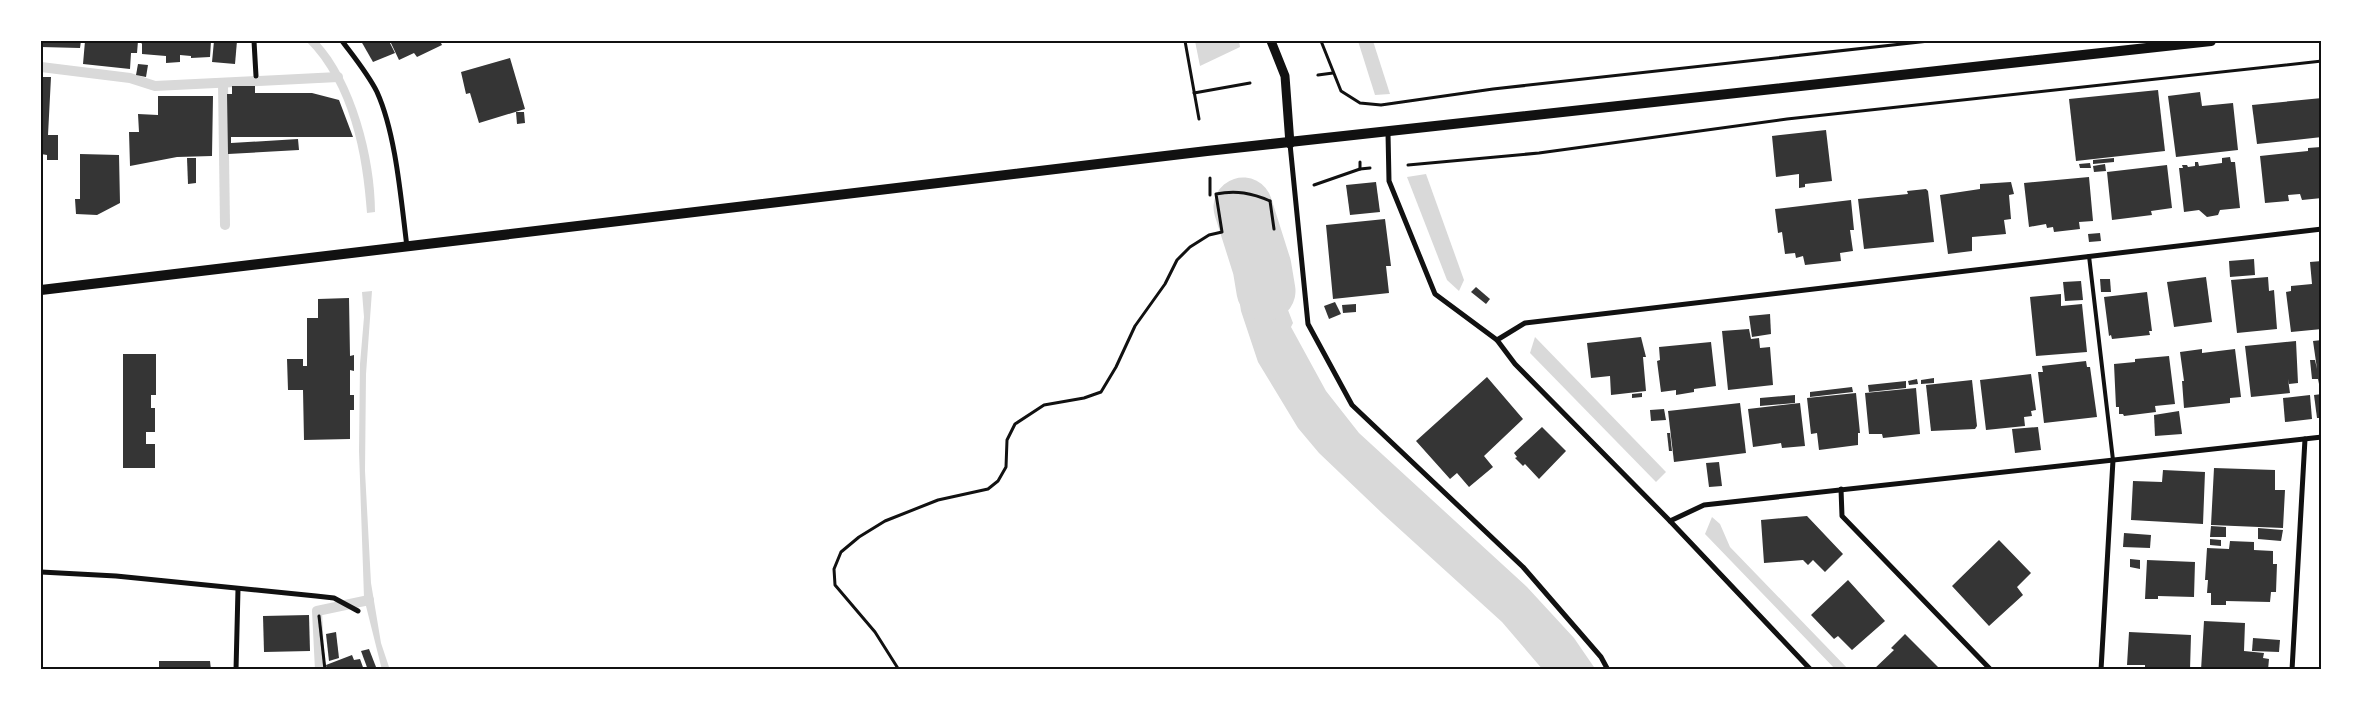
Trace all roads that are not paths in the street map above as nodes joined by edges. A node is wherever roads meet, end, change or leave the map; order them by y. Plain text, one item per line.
1 (254, 41) edge
2 (342, 41) edge
3 (1271, 41) edge
4 (2211, 41) edge
5 (2172, 43) edge
6 (256, 76) dead end
7 (1388, 133) junction
8 (1290, 144) junction
9 (2322, 229) edge
10 (407, 247) junction
11 (2088, 256) junction
12 (41, 290) edge
13 (1497, 340) junction
14 (2322, 437) edge
15 (2305, 439) junction
16 (2113, 460) junction
17 (1841, 489) junction
18 (1670, 521) junction
19 (41, 572) edge
20 (238, 588) junction
21 (358, 611) dead end
22 (236, 670) edge
23 (1608, 670) edge
24 (1811, 670) edge
25 (1991, 670) edge
26 (2101, 670) edge
27 (2292, 670) edge

1 - 6 street
2 - 10 street
3 - 8 street
4 - 5 main road
5 - 7 main road
7 - 8 main road
7 - 13 street
8 - 10 main road
8 - 23 street
9 - 11 street
10 - 12 main road
11 - 13 street
11 - 16 lane
13 - 18 street
14 - 15 street
15 - 16 street
15 - 27 street
16 - 17 street
16 - 26 street
17 - 18 street
17 - 25 street
18 - 24 street
19 - 20 street
20 - 21 street
20 - 22 street

